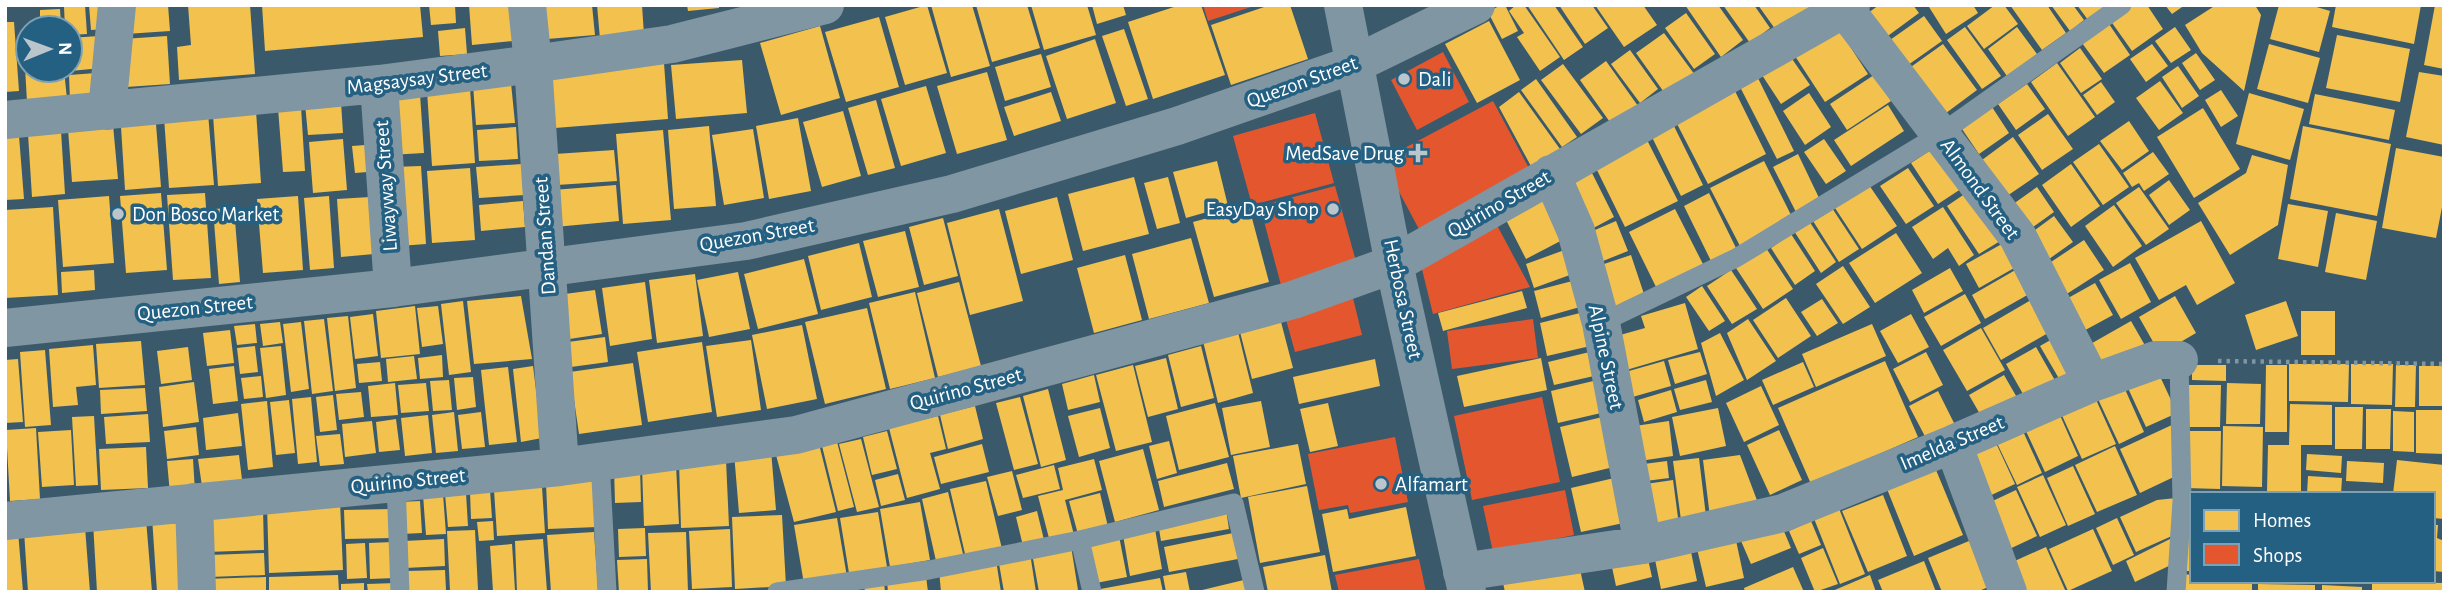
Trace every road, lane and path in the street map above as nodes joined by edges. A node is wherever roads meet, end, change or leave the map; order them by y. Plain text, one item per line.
1 (117, 5) edge
2 (527, 5) edge
3 (1343, 5) edge
4 (1476, 5) edge
5 (2122, 5) edge
6 (817, 6) edge
7 (1848, 7) edge
8 (533, 64) junction
9 (1355, 64) junction
10 (379, 84) junction
11 (107, 111) junction
12 (5, 120) edge
13 (1940, 134) junction
14 (1551, 174) junction
15 (1394, 264) junction
16 (547, 266) junction
17 (393, 288) junction
18 (1601, 323) junction
19 (5, 328) edge
20 (2179, 360) junction
21 (2444, 364) edge
22 (2092, 383) junction
23 (1953, 444) junction
24 (600, 460) junction
25 (560, 467) junction
26 (396, 482) junction
27 (194, 502) junction
28 (5, 521) edge
29 (1080, 540) junction
30 (1643, 544) junction
31 (1464, 582) edge
32 (793, 591) edge
33 (197, 592) edge
34 (400, 592) edge
35 (607, 592) edge
36 (777, 592) edge
37 (1092, 592) edge
38 (1255, 592) edge
39 (2008, 592) edge
40 (2176, 592) edge

1 - 11 street
2 - 8 street, Dandan Street
3 - 9 street, Herbosa Street
4 - 9 street, Quezon Street
5 - 13 lane
6 - 8 street, Magsaysay Street
7 - 13 street, Almond Street
7 - 14 street, Quirino Street
8 - 10 street, Magsaysay Street
8 - 16 street, Dandan Street
9 - 15 street, Herbosa Street
9 - 16 street, Quezon Street
10 - 11 street, Magsaysay Street
10 - 17 street, Liwayway Street
11 - 12 street, Magsaysay Street
13 - 18 lane
13 - 22 street, Almond Street
14 - 15 street, Quirino Street
14 - 18 street, Alpine Street
15 - 24 street, Quirino Street
15 - 31 street, Herbosa Street
16 - 17 street, Quezon Street
16 - 25 street, Dandan Street
17 - 19 street, Quezon Street
18 - 30 street, Alpine Street
20 - 21 path
20 - 22 street, Imelda Street
20 - 40 lane
22 - 23 street, Imelda Street
23 - 30 street, Imelda Street
23 - 39 street
24 - 25 street, Quirino Street
24 - 35 lane
25 - 26 street, Quirino Street
26 - 27 street, Quirino Street
26 - 34 lane
27 - 28 street, Quirino Street
27 - 33 street
29 - 32 lane
29 - 37 lane
29 - 38 lane
30 - 31 street, Imelda Street
32 - 36 lane

